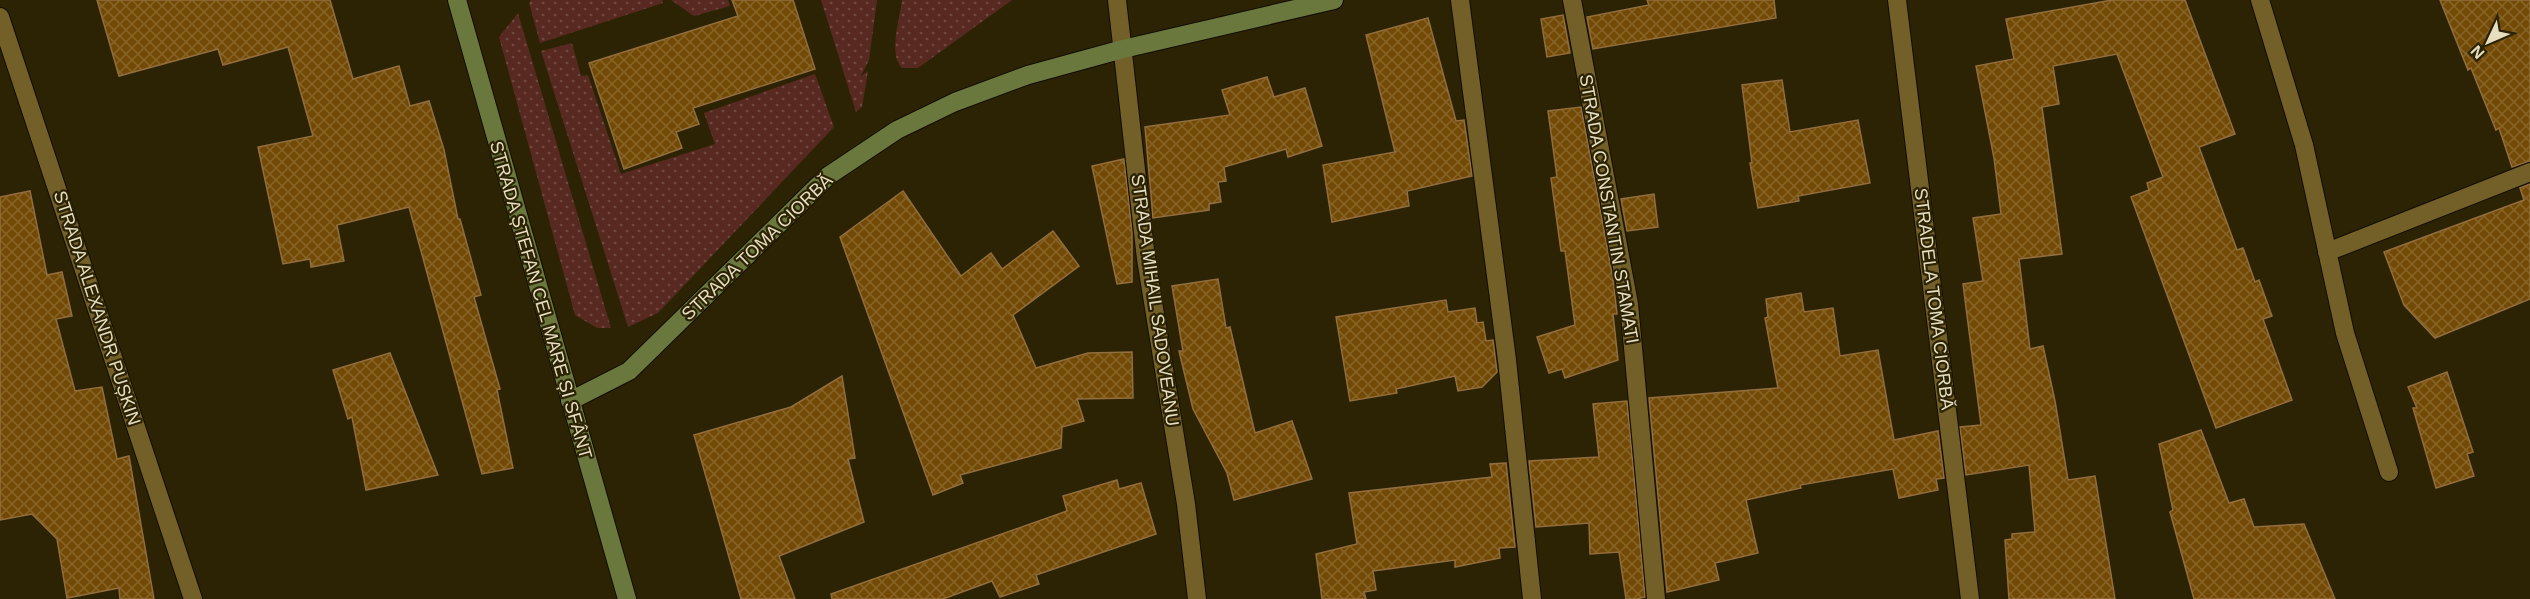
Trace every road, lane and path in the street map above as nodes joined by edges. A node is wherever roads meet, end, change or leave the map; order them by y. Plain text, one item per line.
1 (457, 0) edge
2 (1117, 0) edge
3 (1334, 0) edge
4 (1460, 0) edge
5 (1572, 0) edge
6 (1897, 0) edge
7 (2260, 0) edge
8 (0, 17) edge
9 (1123, 49) junction
10 (2530, 172) edge
11 (2326, 252) junction
12 (570, 401) junction
13 (2389, 472) dead end
14 (193, 599) edge
15 (627, 599) edge
16 (1197, 599) edge
17 (1532, 599) edge
18 (1656, 599) edge
19 (1970, 599) edge

1 - 12 street, STRADA ȘTEFAN CEL MARE ȘI SFÂNT
2 - 9 street, STRADA MIHAIL SADOVEANU
3 - 9 street, STRADA TOMA CIORBĂ
4 - 17 street
5 - 18 street, STRADA CONSTANTIN STAMATI
6 - 19 street, STRADELA TOMA CIORBĂ
7 - 11 street
8 - 14 street, STRADA ALEXANDR PUȘKIN
9 - 12 street, STRADA TOMA CIORBĂ
9 - 16 street, STRADA MIHAIL SADOVEANU
10 - 11 street
11 - 13 street
12 - 15 street, STRADA ȘTEFAN CEL MARE ȘI SFÂNT

